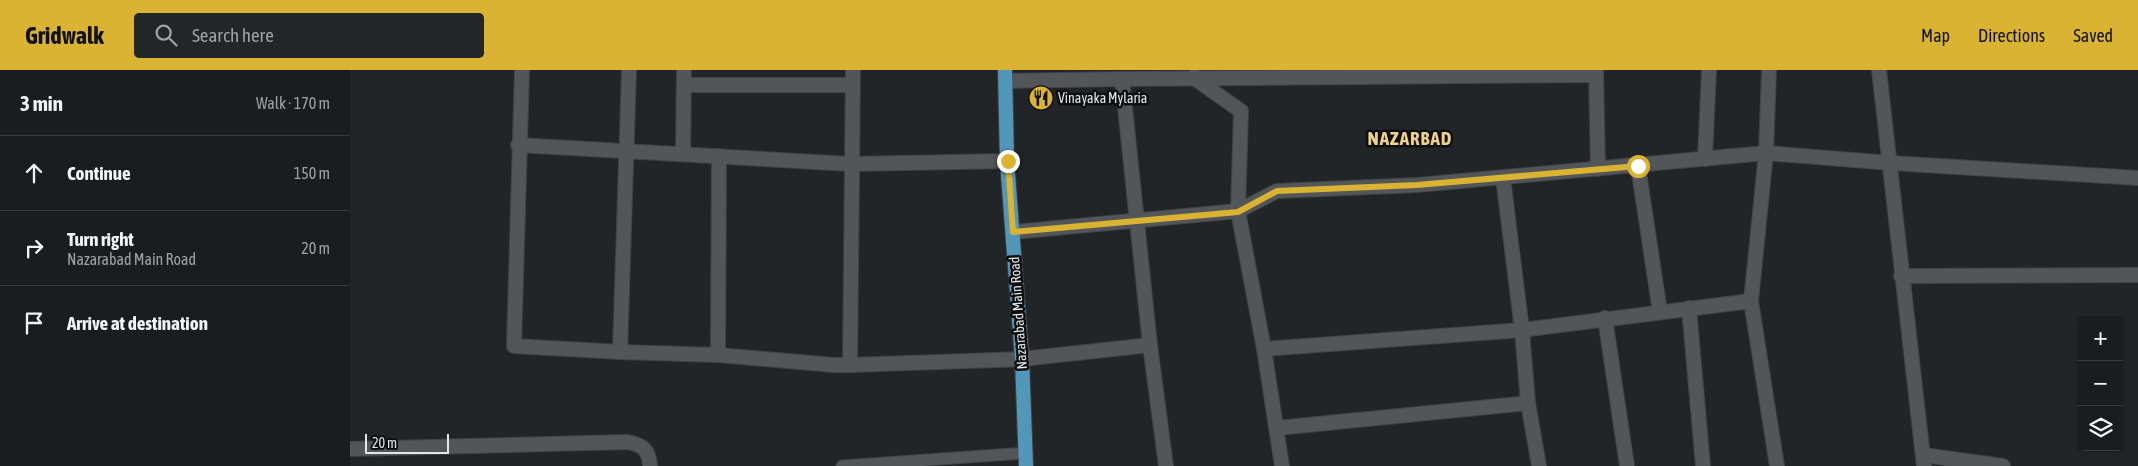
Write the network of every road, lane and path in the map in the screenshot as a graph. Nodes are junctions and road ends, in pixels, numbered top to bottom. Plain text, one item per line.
1 (522, 70) edge
2 (628, 70) edge
3 (684, 70) edge
4 (853, 70) edge
5 (1709, 70) edge
6 (1768, 70) edge
7 (1879, 70) edge
8 (1596, 73) edge
9 (1194, 74) edge
10 (1280, 74) edge
11 (1005, 76) edge
12 (1122, 79) junction
13 (684, 85) junction
14 (852, 85) junction
15 (518, 145) junction
16 (627, 151) junction
17 (1766, 153) junction
18 (683, 154) junction
19 (719, 156) junction
20 (1705, 159) junction
21 (1008, 161) junction
22 (1891, 163) junction
23 (851, 164) junction
24 (1638, 166) junction
25 (1598, 169) junction
26 (1503, 178) junction
27 (2138, 178) edge
28 (1238, 212) junction
29 (1138, 222) junction
30 (1013, 232) junction
31 (2138, 275) edge
32 (1901, 276) junction
33 (1751, 301) junction
34 (1690, 308) junction
35 (1660, 312) junction
36 (1605, 318) junction
37 (1522, 330) junction
38 (1150, 345) junction
39 (1264, 348) junction
40 (620, 352) junction
41 (718, 355) junction
42 (1022, 359) junction
43 (850, 365) junction
44 (1528, 403) junction
45 (1277, 428) junction
46 (350, 449) edge
47 (1025, 460) edge
48 (1924, 461) edge
49 (650, 466) edge
50 (842, 466) edge
51 (1166, 466) edge
52 (1282, 466) edge
53 (1539, 466) edge
54 (1627, 466) edge
55 (1703, 466) edge
56 (1777, 466) edge
57 (2003, 466) edge

1 - 15 street
2 - 16 street
3 - 13 street
4 - 14 street
5 - 20 street
6 - 17 street
7 - 22 street
8 - 10 street
8 - 25 street
9 - 10 street
9 - 12 street
9 - 28 street
11 - 12 street
11 - 21 main road, Nazarabad Main Road
12 - 29 street
13 - 14 street
13 - 18 street
14 - 23 street
15 - 16 street
15 - 40 street
16 - 18 street
16 - 40 street
17 - 20 street
17 - 22 street
17 - 33 street
18 - 19 street
19 - 23 street
19 - 41 street
20 - 24 street
21 - 23 street
21 - 30 main road, Nazarabad Main Road
22 - 27 street
22 - 32 street
23 - 43 street
24 - 25 street
24 - 35 street
25 - 26 street
26 - 28 street
26 - 37 street
28 - 29 street
28 - 39 street
29 - 30 street
29 - 38 street
30 - 42 main road, Nazarabad Main Road
31 - 32 street
32 - 48 street
33 - 34 street
33 - 56 street
34 - 35 street
34 - 55 street
35 - 36 street
36 - 37 street
36 - 54 street
37 - 39 street
37 - 44 street
38 - 42 street
38 - 51 street
39 - 45 street
40 - 41 street
41 - 43 street
42 - 43 street
42 - 47 main road, Nazarabad Main Road
44 - 45 street
44 - 53 street
45 - 52 street
46 - 49 street
47 - 50 lane
48 - 57 street

